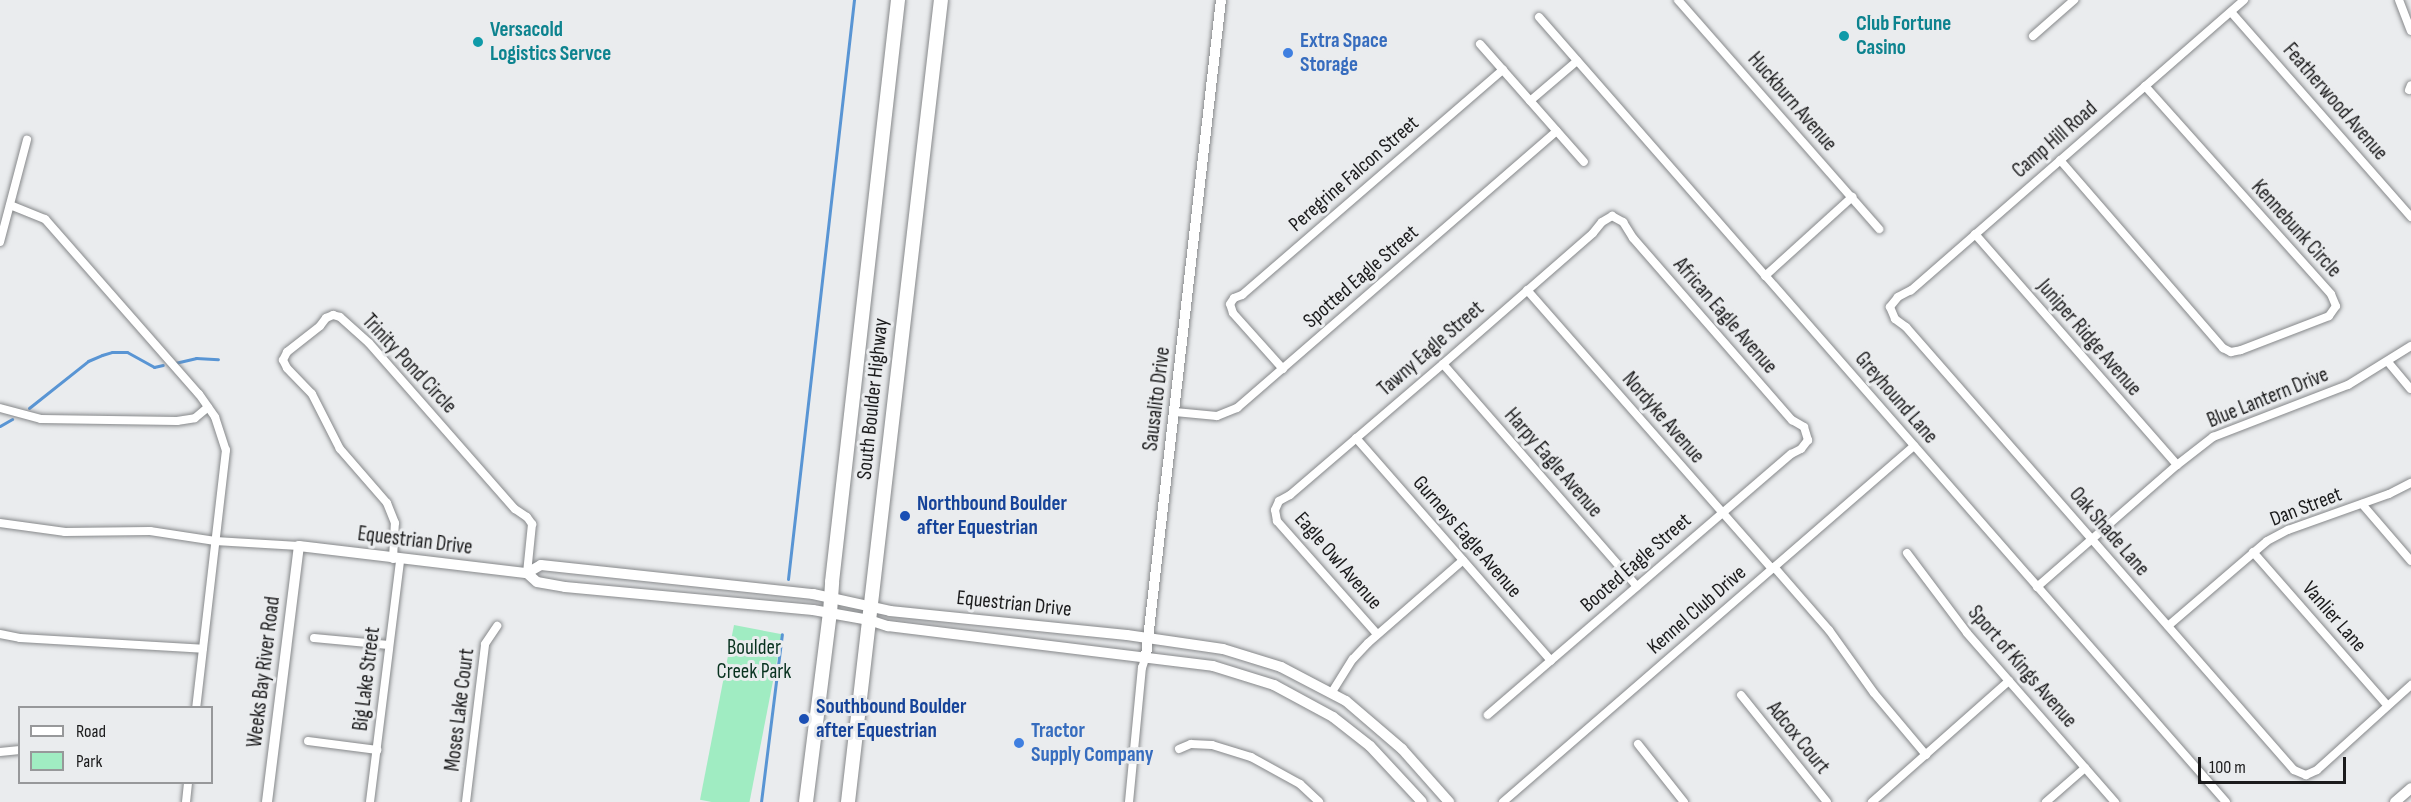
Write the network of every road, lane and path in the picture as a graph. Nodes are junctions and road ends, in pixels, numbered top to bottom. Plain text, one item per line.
1 (898, 0) edge
2 (941, 0) edge
3 (1221, 0) edge
4 (1678, 0) edge
5 (2244, 0) edge
6 (2399, 0) edge
7 (2071, 1) edge
8 (2231, 12) junction
9 (1539, 17) dead end
10 (2411, 31) edge
11 (2033, 36) dead end
12 (1480, 44) dead end
13 (1577, 61) junction
14 (1503, 70) junction
15 (2145, 86) junction
16 (1530, 101) junction
17 (1557, 132) junction
18 (27, 140) dead end
19 (2060, 160) junction
20 (1584, 162) dead end
21 (1852, 197) junction
22 (10, 205) junction
23 (1612, 216) joint
24 (2411, 217) edge
25 (1879, 229) dead end
26 (1975, 234) junction
27 (0, 242) edge
28 (1765, 276) junction
29 (1527, 290) junction
30 (1890, 307) joint
31 (2411, 346) edge
32 (2388, 362) junction
33 (1443, 363) junction
34 (1283, 369) junction
35 (2411, 389) edge
36 (208, 407) junction
37 (0, 408) edge
38 (1175, 412) junction
39 (1356, 438) junction
40 (1808, 440) joint
41 (1914, 446) junction
42 (2176, 465) junction
43 (2411, 483) edge
44 (2362, 504) junction
45 (1275, 510) joint
46 (1722, 513) junction
47 (0, 523) edge
48 (2091, 539) junction
49 (215, 541) junction
50 (299, 546) junction
51 (2253, 552) junction
52 (1906, 553) dead end
53 (396, 560) junction
54 (1463, 560) junction
55 (2411, 561) edge
56 (1773, 568) junction
57 (527, 573) junction
58 (1637, 586) junction
59 (2037, 587) junction
60 (831, 597) junction
61 (830, 613) junction
62 (870, 613) junction
63 (497, 626) dead end
64 (2168, 626) junction
65 (0, 634) edge
66 (1377, 634) junction
67 (314, 638) dead end
68 (1148, 638) junction
69 (389, 645) junction
70 (203, 649) junction
71 (1146, 656) junction
72 (1551, 661) junction
73 (2010, 681) junction
74 (2411, 685) edge
75 (1332, 692) junction
76 (1741, 695) dead end
77 (2388, 705) junction
78 (196, 706) edge
79 (1488, 715) dead end
80 (308, 741) dead end
81 (1638, 744) dead end
82 (1179, 749) dead end
83 (18, 750) edge
84 (377, 750) junction
85 (0, 752) edge
86 (1926, 755) junction
87 (2085, 768) junction
88 (188, 784) edge
89 (2411, 788) edge
90 (186, 802) edge
91 (267, 802) edge
92 (370, 802) edge
93 (466, 802) edge
94 (807, 802) edge
95 (848, 802) edge
96 (1129, 802) edge
97 (1319, 802) edge
98 (1422, 802) edge
99 (1449, 802) edge
100 (1503, 802) edge
101 (1684, 802) edge
102 (1827, 802) edge
103 (1872, 802) edge
104 (2046, 802) edge
105 (2115, 802) edge
106 (2226, 802) edge
107 (2395, 802) edge

1 - 60 main road, South Boulder Highway
2 - 62 main road, South Boulder Highway
3 - 38 street, Sausalito Drive
4 - 21 street, Huckburn Avenue
5 - 8 street, Camp Hill Road
6 - 10 street
7 - 11 street
8 - 15 street, Camp Hill Road
8 - 24 street, Featherwood Avenue
9 - 13 street, Greyhound Lane
12 - 14 street
13 - 16 street
13 - 28 street, Greyhound Lane
14 - 16 street
14 - 34 street, Peregrine Falcon Street
15 - 19 street, Camp Hill Road
15 - 19 street, Kennebunk Circle
16 - 17 street
17 - 20 street
17 - 34 street, Spotted Eagle Street
18 - 22 street
19 - 26 street, Camp Hill Road
21 - 25 street, Huckburn Avenue
21 - 28 street
22 - 27 street
22 - 36 street
23 - 29 street, Tawny Eagle Street
23 - 40 street, African Eagle Avenue
26 - 30 street, Camp Hill Road
26 - 42 street, Juniper Ridge Avenue
28 - 41 street, Greyhound Lane
29 - 33 street, Tawny Eagle Street
29 - 46 street, Nordyke Avenue
30 - 48 street, Oak Shade Lane
31 - 32 street, Blue Lantern Drive
32 - 35 street
32 - 42 street, Blue Lantern Drive
33 - 39 street, Tawny Eagle Street
33 - 58 street, Harpy Eagle Avenue
34 - 38 street, Spotted Eagle Street
36 - 37 street
36 - 49 street
38 - 68 street, Sausalito Drive
39 - 45 street, Tawny Eagle Street
39 - 54 street, Gurneys Eagle Avenue
40 - 46 street, Booted Eagle Street
41 - 56 street, Kennel Club Drive
41 - 59 street, Greyhound Lane
42 - 48 street, Blue Lantern Drive
43 - 44 street, Dan Street
44 - 51 street, Dan Street
44 - 55 street
45 - 66 street, Eagle Owl Avenue
46 - 56 street, Nordyke Avenue
46 - 58 street, Booted Eagle Street
47 - 49 street
48 - 59 street, Blue Lantern Drive
48 - 64 street, Oak Shade Lane
49 - 50 street
49 - 70 street
50 - 53 street, Equestrian Drive
50 - 91 street, Weeks Bay River Road
51 - 64 street, Dan Street
51 - 77 street, Vanlier Lane
52 - 73 street, Sport of Kings Avenue
53 - 57 street, Equestrian Drive
53 - 57 street, Trinity Pond Circle
53 - 69 street, Big Lake Street
54 - 66 street
54 - 72 street, Gurneys Eagle Avenue
56 - 86 street, Nordyke Avenue
56 - 100 street, Kennel Club Drive
57 - 60 street, Equestrian Drive
57 - 61 street, Equestrian Drive
58 - 72 street, Booted Eagle Street
59 - 106 street, Greyhound Lane
60 - 61 main road, South Boulder Highway
60 - 62 street, Equestrian Drive
61 - 62 street, Equestrian Drive
61 - 94 main road, South Boulder Highway
62 - 68 street, Equestrian Drive
62 - 71 street, Equestrian Drive
62 - 95 main road, South Boulder Highway
63 - 93 street, Moses Lake Court
64 - 77 street, Oak Shade Lane
65 - 70 street
66 - 75 street
67 - 69 street
68 - 71 street, Sausalito Drive
68 - 75 street, Equestrian Drive
69 - 84 street, Big Lake Street
70 - 78 street
71 - 96 street, Sausalito Drive
71 - 98 street, Equestrian Drive
72 - 79 street, Booted Eagle Street
73 - 86 street
73 - 87 street, Sport of Kings Avenue
74 - 77 street
75 - 99 street, Equestrian Drive
76 - 102 street, Adcox Court
80 - 84 street
81 - 101 street
82 - 97 street
83 - 85 street
84 - 92 street, Big Lake Street
86 - 103 street
87 - 104 street
87 - 105 street, Sport of Kings Avenue
88 - 90 street
89 - 107 street

